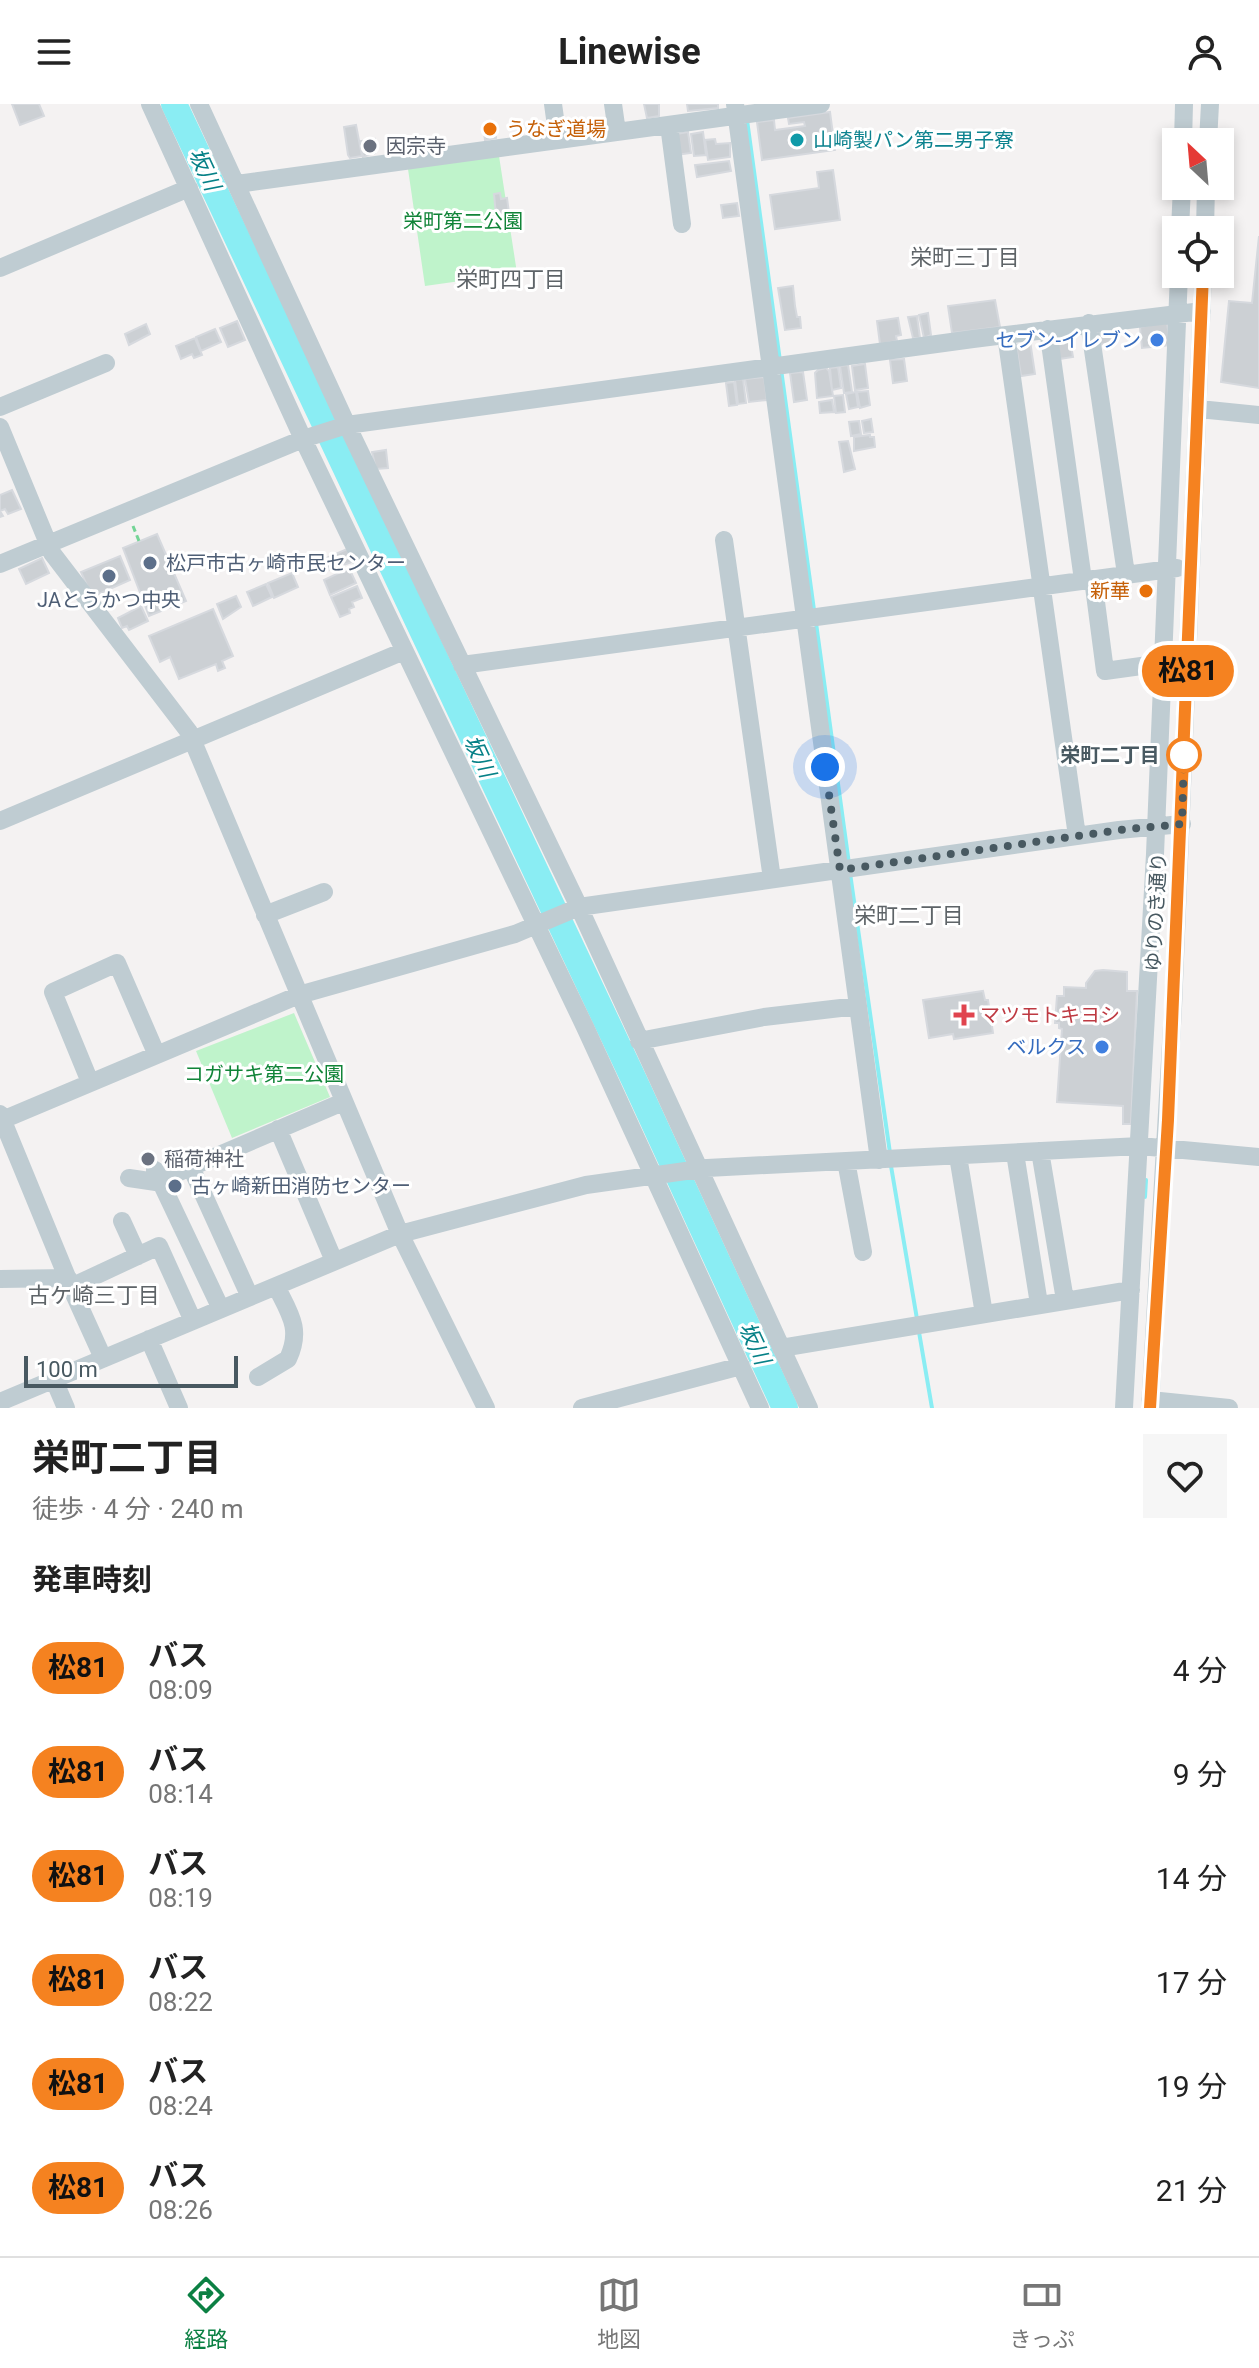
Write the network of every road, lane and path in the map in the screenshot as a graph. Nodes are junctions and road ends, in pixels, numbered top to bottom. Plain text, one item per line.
1 (150, 104) edge
2 (199, 104) edge
3 (553, 104) edge
4 (613, 104) edge
5 (821, 104) edge
6 (1184, 104) edge
7 (1210, 104) edge
8 (741, 112) edge
9 (669, 125) junction
10 (1183, 128) edge
11 (1209, 128) edge
12 (617, 132) junction
13 (558, 140) junction
14 (237, 184) junction
15 (189, 188) junction
16 (682, 224) dead end
17 (0, 268) edge
18 (1178, 288) edge
19 (1203, 288) edge
20 (1202, 311) junction
21 (1177, 312) junction
22 (1089, 323) junction
23 (1048, 329) junction
24 (1006, 335) junction
25 (106, 363) dead end
26 (777, 366) junction
27 (0, 407) edge
28 (1199, 409) junction
29 (1259, 415) edge
30 (345, 426) junction
31 (0, 427) edge
32 (307, 438) junction
33 (724, 540) dead end
34 (48, 544) junction
35 (0, 564) edge
36 (1166, 568) junction
37 (1192, 568) junction
38 (1126, 574) junction
39 (1088, 580) junction
40 (1043, 585) junction
41 (812, 617) junction
42 (738, 628) junction
43 (404, 651) junction
44 (1163, 663) junction
45 (462, 665) junction
46 (192, 740) junction
47 (0, 821) edge
48 (1182, 824) junction
49 (1156, 826) junction
50 (1077, 836) junction
51 (846, 869) junction
52 (772, 879) junction
53 (324, 892) dead end
54 (579, 907) junction
55 (265, 915) junction
56 (537, 926) junction
57 (299, 995) junction
58 (858, 1006) junction
59 (639, 1041) junction
60 (156, 1053) junction
61 (90, 1082) junction
62 (343, 1102) junction
63 (1, 1118) edge
64 (278, 1129) junction
65 (1140, 1146) junction
66 (1167, 1148) junction
67 (1040, 1151) junction
68 (1015, 1153) junction
69 (958, 1156) junction
70 (1259, 1157) edge
71 (887, 1159) junction
72 (846, 1161) junction
73 (190, 1165) junction
74 (696, 1171) junction
75 (658, 1176) junction
76 (157, 1177) junction
77 (129, 1178) dead end
78 (122, 1221) dead end
79 (400, 1234) junction
80 (863, 1252) dead end
81 (138, 1256) junction
82 (334, 1261) junction
83 (0, 1279) edge
84 (69, 1282) junction
85 (276, 1286) junction
86 (1131, 1290) junction
87 (250, 1297) junction
88 (1065, 1300) junction
89 (1039, 1304) junction
90 (221, 1309) junction
91 (984, 1314) junction
92 (193, 1321) junction
93 (149, 1339) junction
94 (781, 1348) junction
95 (103, 1358) junction
96 (741, 1366) junction
97 (258, 1377) dead end
98 (54, 1380) junction
99 (2, 1395) edge
100 (1150, 1404) edge
101 (66, 1408) edge
102 (179, 1408) edge
103 (486, 1408) edge
104 (582, 1408) edge
105 (760, 1408) edge
106 (809, 1408) edge
107 (1124, 1408) edge
108 (1229, 1408) edge

1 - 15 street
2 - 14 street
3 - 13 street
4 - 12 street
5 - 8 street
6 - 10 street
7 - 11 street
8 - 9 street
8 - 26 street
9 - 12 street
9 - 16 street
12 - 13 street
13 - 14 street
14 - 30 street
15 - 17 street
15 - 32 street
18 - 21 street
19 - 20 street, ゆりのき通り
20 - 21 street
20 - 28 street, ゆりのき通り
21 - 22 street
21 - 36 street
22 - 23 street
22 - 38 street
23 - 24 street
23 - 39 street
24 - 26 street
24 - 40 street
25 - 27 street
26 - 30 street
26 - 41 street
28 - 29 street
28 - 37 street, ゆりのき通り
30 - 32 street
30 - 45 street
31 - 34 street
32 - 34 street
32 - 43 street
33 - 42 street
34 - 35 street
34 - 46 street
36 - 37 street
36 - 38 street
36 - 44 street
37 - 48 street, ゆりのき通り
38 - 39 street
39 - 40 street
39 - 44 street
40 - 41 street
40 - 50 street
41 - 42 street
41 - 51 street
42 - 45 street
42 - 52 street
43 - 46 street
43 - 56 street
44 - 49 street
45 - 54 street
46 - 47 street
46 - 55 street
48 - 49 street
48 - 66 street, ゆりのき通り
49 - 50 street
49 - 65 street
50 - 51 street
51 - 52 street
51 - 58 street
52 - 54 street
53 - 55 street
54 - 56 street
54 - 59 street
55 - 57 street
56 - 57 street
56 - 75 street
57 - 60 street
57 - 62 street
58 - 59 street
58 - 71 street
59 - 74 street
60 - 61 street
60 - 61 street
61 - 63 street
62 - 64 street
62 - 79 street
63 - 84 street
64 - 73 street
64 - 82 street
65 - 66 street
65 - 67 street
65 - 86 street
66 - 70 street
66 - 100 street, ゆりのき通り
67 - 68 street
67 - 88 street
68 - 69 street
68 - 89 street
69 - 71 street
69 - 91 street
71 - 72 street
72 - 74 street
72 - 80 street
73 - 76 street
73 - 87 street
74 - 75 street
74 - 94 street
75 - 79 street
75 - 96 street
76 - 77 street
76 - 90 street
78 - 81 street
79 - 82 street
79 - 103 street
81 - 84 street
81 - 92 street
82 - 85 street
83 - 84 street
84 - 95 street
85 - 87 street
85 - 97 street
86 - 88 street
86 - 107 street
87 - 90 street
88 - 89 street
89 - 91 street
90 - 92 street
91 - 94 street
92 - 93 street
93 - 95 street
93 - 102 street
94 - 106 street
95 - 98 street
96 - 104 street
96 - 105 street
98 - 99 street
98 - 101 street
100 - 108 street

